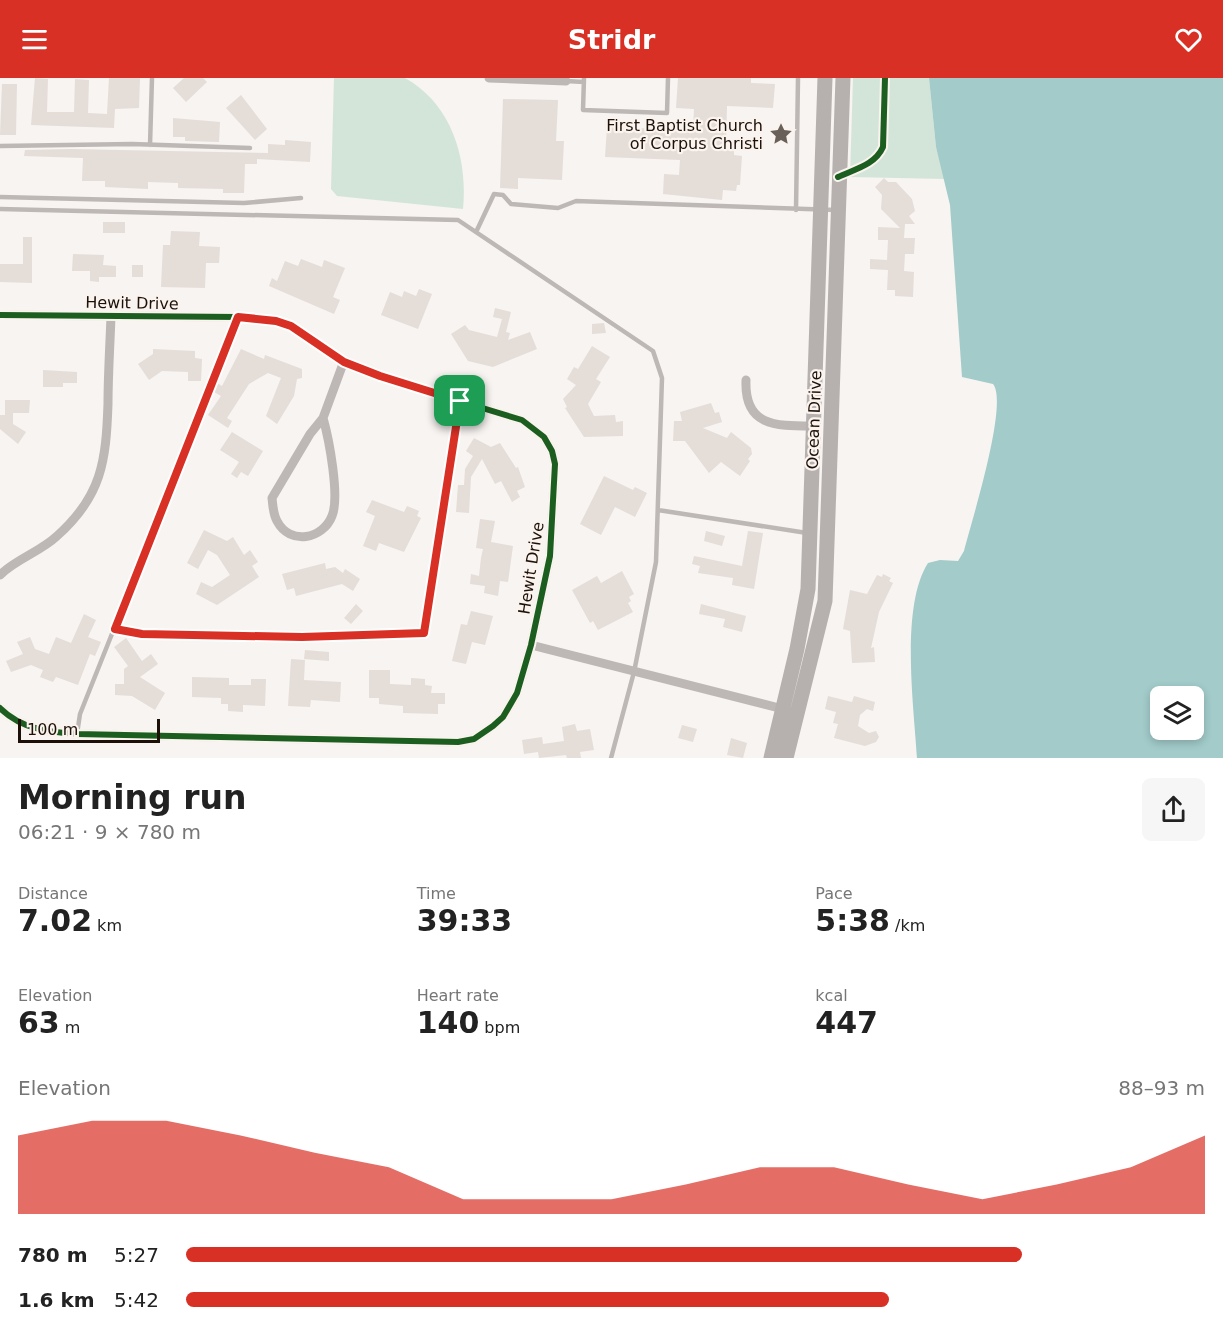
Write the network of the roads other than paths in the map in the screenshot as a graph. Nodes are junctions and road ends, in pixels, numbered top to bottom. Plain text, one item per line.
1 (152, 78) edge
2 (489, 78) edge
3 (668, 78) edge
4 (798, 78) edge
5 (825, 78) edge
6 (843, 78) edge
7 (584, 80) edge
8 (566, 81) joint
9 (150, 145) junction
10 (0, 146) edge
11 (250, 148) dead end
12 (0, 197) edge
13 (301, 198) dead end
14 (0, 208) edge
15 (796, 210) junction
16 (822, 210) junction
17 (838, 210) junction
18 (477, 230) junction
19 (0, 315) edge
20 (111, 316) junction
21 (238, 317) junction
22 (344, 362) junction
23 (746, 380) dead end
24 (460, 401) junction
25 (323, 418) junction
26 (814, 426) junction
27 (658, 510) junction
28 (810, 533) junction
29 (0, 575) edge
30 (115, 629) junction
31 (531, 645) junction
32 (634, 672) junction
33 (0, 708) edge
34 (791, 711) junction
35 (77, 734) junction
36 (611, 758) edge
37 (771, 758) edge
38 (786, 758) edge

1 - 9 lane
2 - 8 street
3 - 7 lane
4 - 15 lane
5 - 16 main road, Ocean Drive
6 - 17 main road, Ocean Drive
7 - 8 lane
9 - 10 lane
9 - 11 lane
12 - 13 lane
14 - 18 lane
15 - 16 lane
15 - 18 lane
16 - 17 lane
16 - 26 main road, Ocean Drive
17 - 34 main road, Ocean Drive
18 - 27 lane
19 - 20 street, Hewit Drive
20 - 21 street, Hewit Drive
20 - 29 street, Hewit Drive
21 - 22 street, Hewit Drive
21 - 30 lane
22 - 24 street, Hewit Drive
22 - 25 street
23 - 26 street
24 - 30 lane
24 - 31 street, Hewit Drive
25 - 25 street
26 - 28 main road, Ocean Drive
27 - 28 lane
27 - 32 lane
28 - 34 main road, Ocean Drive
30 - 35 lane
31 - 32 street
31 - 35 street, Hewit Drive
32 - 34 street
32 - 36 lane
33 - 35 street, Hewit Drive
34 - 37 main road, Ocean Drive
34 - 38 main road, Ocean Drive

